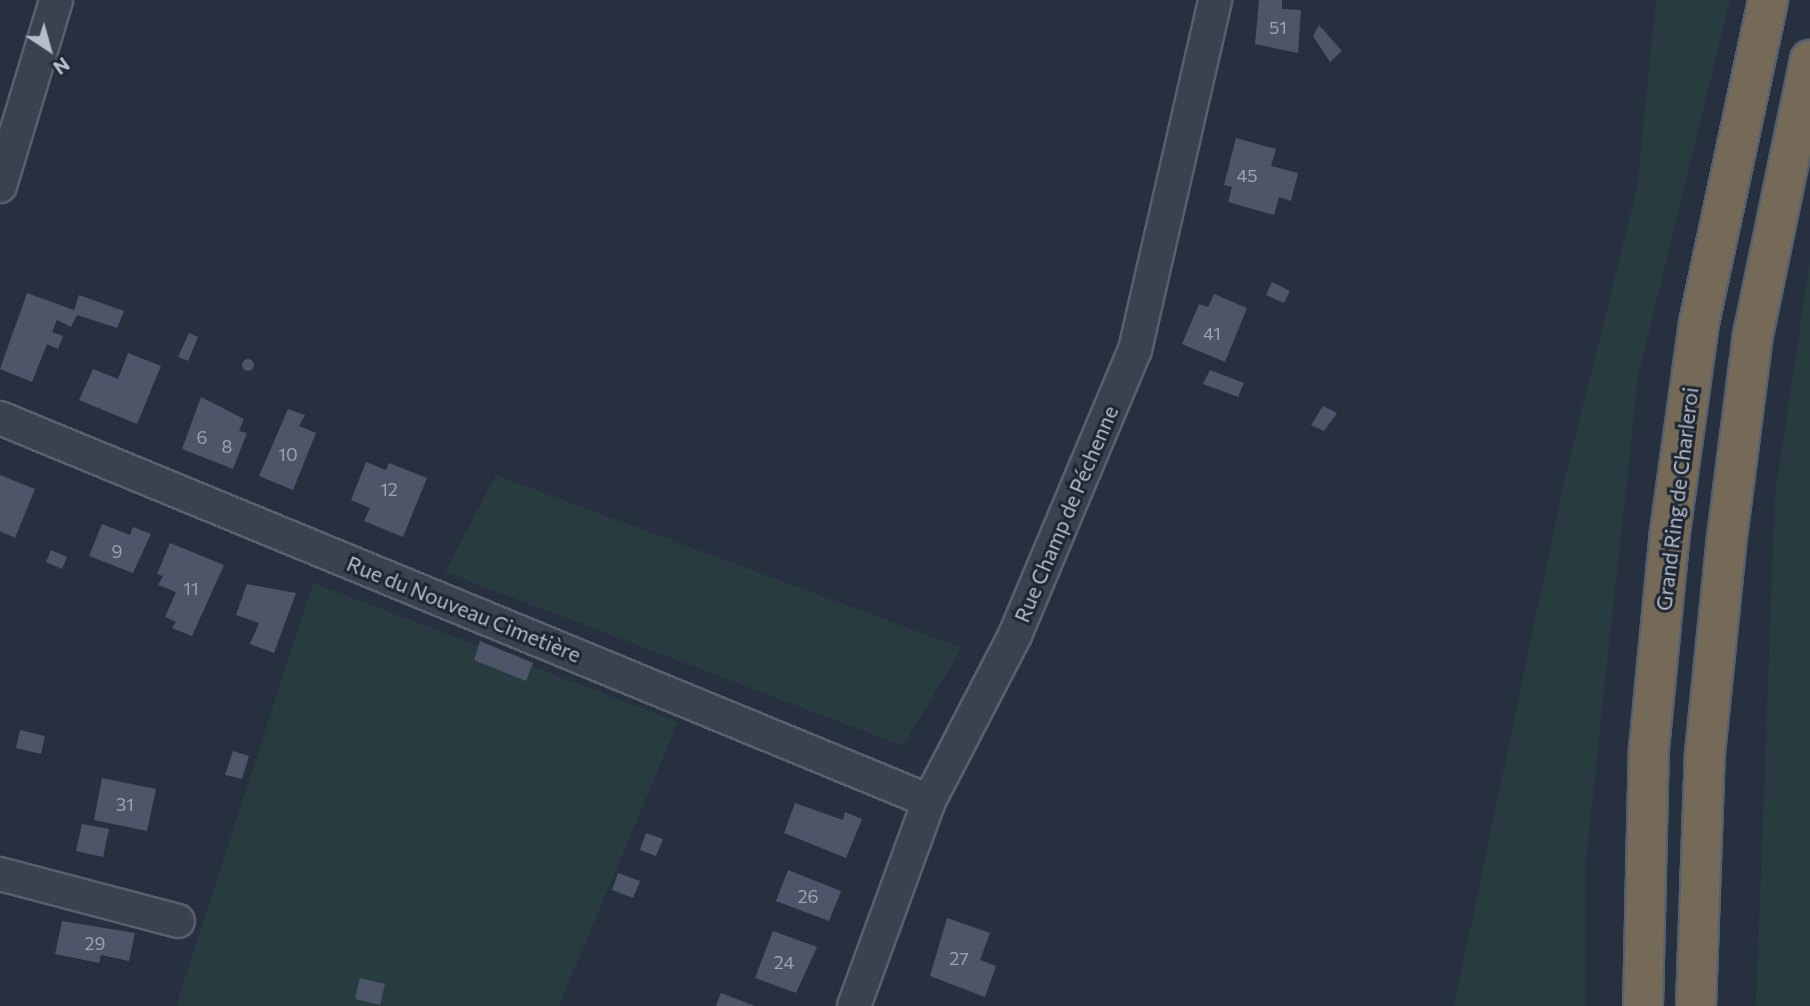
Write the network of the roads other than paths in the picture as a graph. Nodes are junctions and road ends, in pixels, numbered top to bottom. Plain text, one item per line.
1 (56, 0) edge
2 (1215, 0) edge
3 (1768, 0) edge
4 (1810, 60) edge
5 (0, 186) edge
6 (0, 418) edge
7 (929, 801) junction
8 (0, 874) edge
9 (178, 921) dead end
10 (1695, 938) junction
11 (854, 1006) edge
12 (1643, 1006) edge
13 (1696, 1006) edge
14 (1714, 1006) edge

1 - 5 street
2 - 7 street, Rue Champ de Péchenne
3 - 12 highway, Grand Ring de Charleroi
4 - 10 highway
6 - 7 street, Rue du Nouveau Cimetière
7 - 11 street, Rue Champ de Péchenne
8 - 9 street
10 - 13 highway
10 - 14 highway

